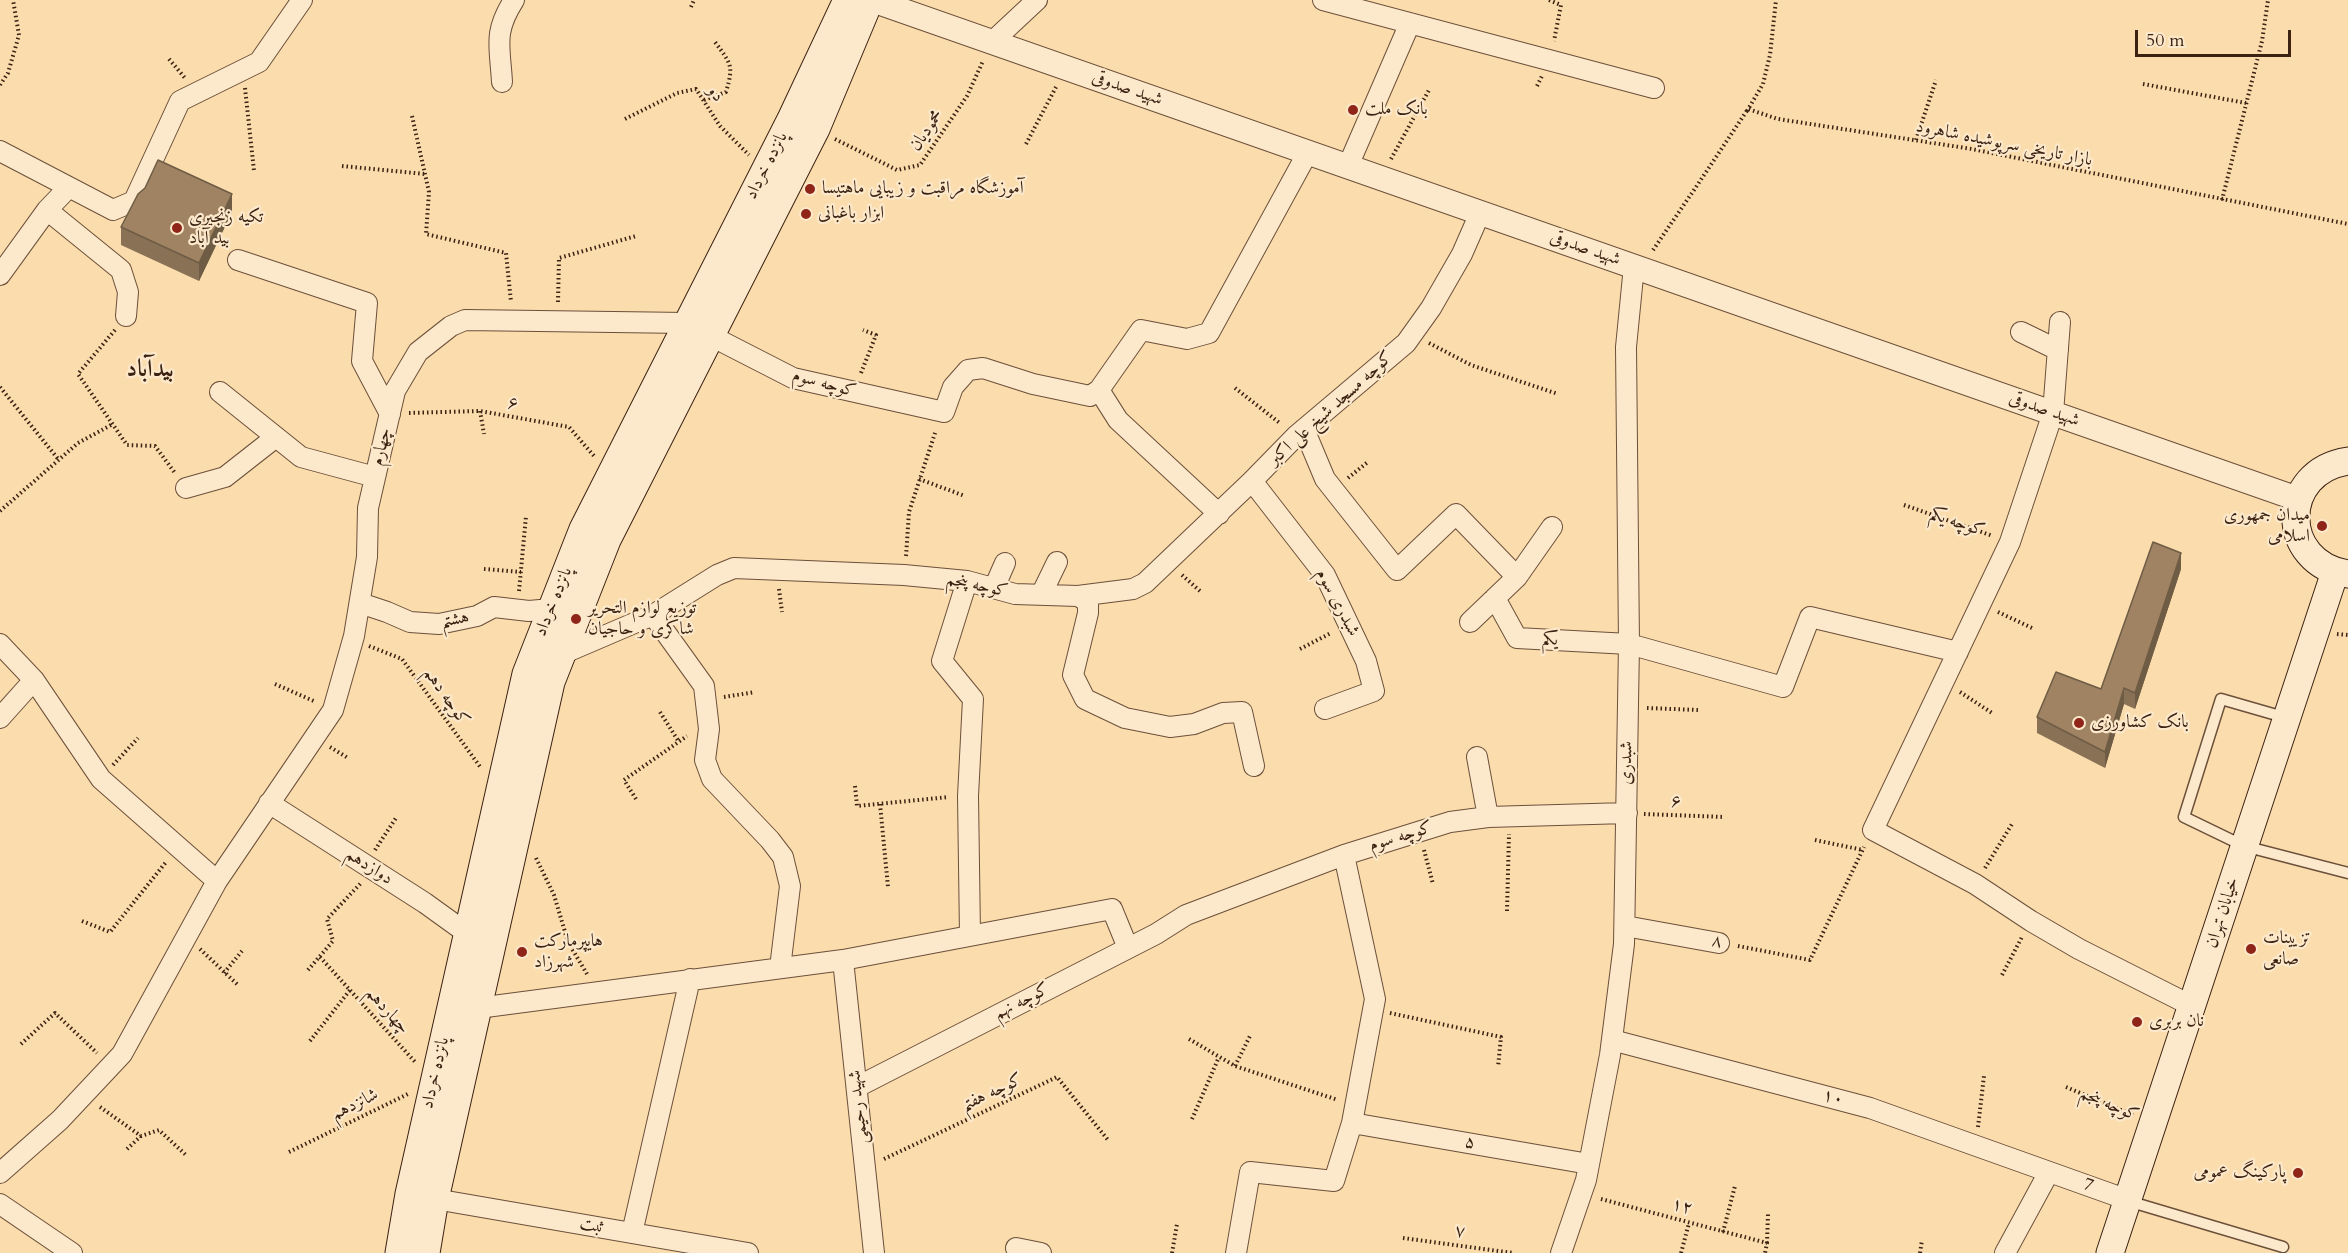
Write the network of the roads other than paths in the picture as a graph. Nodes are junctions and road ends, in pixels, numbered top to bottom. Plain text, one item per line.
1 (302, 0) edge
2 (514, 0) edge
3 (847, 0) edge
4 (871, 0) edge
5 (1037, 0) edge
6 (1323, 0) edge
7 (1410, 23) junction
8 (992, 42) junction
9 (502, 82) dead end
10 (1654, 88) dead end
11 (0, 151) edge
12 (1308, 152) junction
13 (1348, 166) junction
14 (69, 187) junction
15 (47, 210) junction
16 (1480, 213) junction
17 (238, 260) dead end
18 (1638, 268) junction
19 (0, 275) edge
20 (126, 316) road end
21 (2060, 322) dead end
22 (687, 323) junction
23 (2021, 333) dead end
24 (711, 336) junction
25 (2058, 350) junction
26 (1099, 390) junction
27 (220, 392) dead end
28 (2053, 413) junction
29 (390, 414) junction
30 (1300, 432) junction
31 (276, 437) junction
32 (2348, 461) edge
33 (375, 477) junction
34 (1252, 481) junction
35 (186, 488) road end
36 (2298, 499) junction
37 (1219, 514) junction
38 (1552, 527) dead end
39 (1057, 562) dead end
40 (1005, 563) dead end
41 (2341, 573) edge
42 (1517, 577) junction
43 (967, 581) junction
44 (994, 588) junction
45 (1041, 594) junction
46 (1078, 596) junction
47 (1495, 598) junction
48 (360, 603) junction
49 (551, 609) junction
50 (653, 615) junction
51 (1470, 622) dead end
52 (0, 644) edge
53 (1629, 644) junction
54 (1958, 652) junction
55 (562, 654) junction
56 (34, 680) junction
57 (1324, 710) dead end
58 (0, 718) edge
59 (2287, 718) junction
60 (1477, 757) dead end
61 (1254, 766) dead end
62 (269, 803) junction
63 (1627, 813) junction
64 (1488, 817) junction
65 (2244, 846) junction
66 (1344, 855) junction
67 (2348, 873) edge
68 (217, 881) junction
69 (1186, 915) joint
70 (1625, 926) junction
71 (468, 934) junction
72 (970, 935) junction
73 (1719, 943) road end
74 (1128, 948) junction
75 (843, 960) junction
76 (780, 968) junction
77 (690, 979) junction
78 (2192, 1006) junction
79 (478, 1008) junction
80 (1612, 1040) junction
81 (857, 1087) junction
82 (1354, 1114) junction
83 (1589, 1164) junction
84 (2049, 1172) junction
85 (0, 1173) edge
86 (435, 1199) junction
87 (2128, 1200) junction
88 (0, 1204) edge
89 (632, 1233) junction
90 (2283, 1247) dead end
91 (1016, 1248) dead end
92 (72, 1253) edge
93 (399, 1253) edge
94 (426, 1253) edge
95 (748, 1253) edge
96 (874, 1253) edge
97 (1041, 1253) edge
98 (1236, 1253) edge
99 (1561, 1253) edge
100 (2005, 1253) edge
101 (2110, 1253) edge

1 - 14 street
2 - 9 street
3 - 22 main road, پانزده خرداد
4 - 8 street, شهید صدوقی
4 - 24 main road, پانزده خرداد
5 - 8 street
6 - 7 street
7 - 10 street
7 - 13 street
8 - 12 street, شهید صدوقی
11 - 14 street
12 - 13 street, شهید صدوقی
12 - 26 street
13 - 16 street, شهید صدوقی
14 - 15 street
15 - 19 street
15 - 20 street
16 - 18 street, شهید صدوقی
16 - 30 street, کوچه مسجد شیخ علی اکبر
17 - 29 street
18 - 28 street, شهید صدوقی
18 - 53 street, شبدری
21 - 25 street
22 - 24 main road
22 - 29 street, چهارم
22 - 49 main road, پانزده خرداد
23 - 25 street
24 - 26 street, کوچه سوم
24 - 55 main road, پانزده خرداد
25 - 28 street
26 - 37 street
27 - 31 street
28 - 36 street, شهید صدوقی
28 - 54 street
29 - 33 street, چهارم
30 - 34 street, کوچه مسجد شیخ علی اکبر
30 - 42 street
31 - 33 street
31 - 35 street
32 - 36 main road
33 - 48 street, چهارم
34 - 37 street, کوچه مسجد شیخ علی اکبر
34 - 57 street, شبدری سوم
36 - 41 main road
37 - 46 street, کوچه مسجد شیخ علی اکبر
38 - 42 street
39 - 45 street
40 - 44 street
41 - 59 main road, خیابان تهران
42 - 47 street
43 - 44 street, کوچه پنجم
43 - 50 street, کوچه پنجم
43 - 72 street
44 - 45 street, کوچه پنجم
45 - 46 street, کوچه پنجم
46 - 61 street
47 - 51 street
47 - 53 street, یکم
48 - 49 street, هشتم
48 - 62 street, چهارم
49 - 71 main road, پانزده خرداد
50 - 55 street, کوچه پنجم
50 - 76 street
52 - 56 street
53 - 54 street
53 - 63 street, شبدری
54 - 78 street
55 - 79 main road, پانزده خرداد
56 - 58 street
56 - 68 street
59 - 65 main road, خیابان تهران
59 - 65 lane
60 - 64 street
62 - 68 street, چهارم
62 - 71 street, دوازدهم
63 - 64 street, کوچه سوم
63 - 70 street, شبدری
64 - 66 street, کوچه سوم
65 - 67 lane
65 - 78 main road, خیابان تهران
66 - 69 street, کوچه سوم
66 - 82 street
68 - 85 street, چهارم
69 - 74 street, کوچه نهم
70 - 73 street, ۸
70 - 80 street, شبدری
71 - 93 main road, پانزده خرداد
72 - 74 street
72 - 75 street
74 - 81 street, کوچه نهم
75 - 76 street
75 - 81 street, شهید رحیمی
76 - 77 street
77 - 79 street
77 - 89 street
78 - 87 main road, خیابان تهران
79 - 86 main road, پانزده خرداد
80 - 83 street, شبدری
80 - 84 street, ۱۰
81 - 96 street, شهید رحیمی
82 - 83 street, ۵
82 - 98 street
83 - 99 street, شبدری
84 - 87 street, 7
84 - 100 street
86 - 89 street, ثبت
86 - 94 main road, پانزده خرداد
87 - 90 lane
87 - 101 main road, خیابان تهران
88 - 92 street
89 - 95 street, ثبت
91 - 97 street

